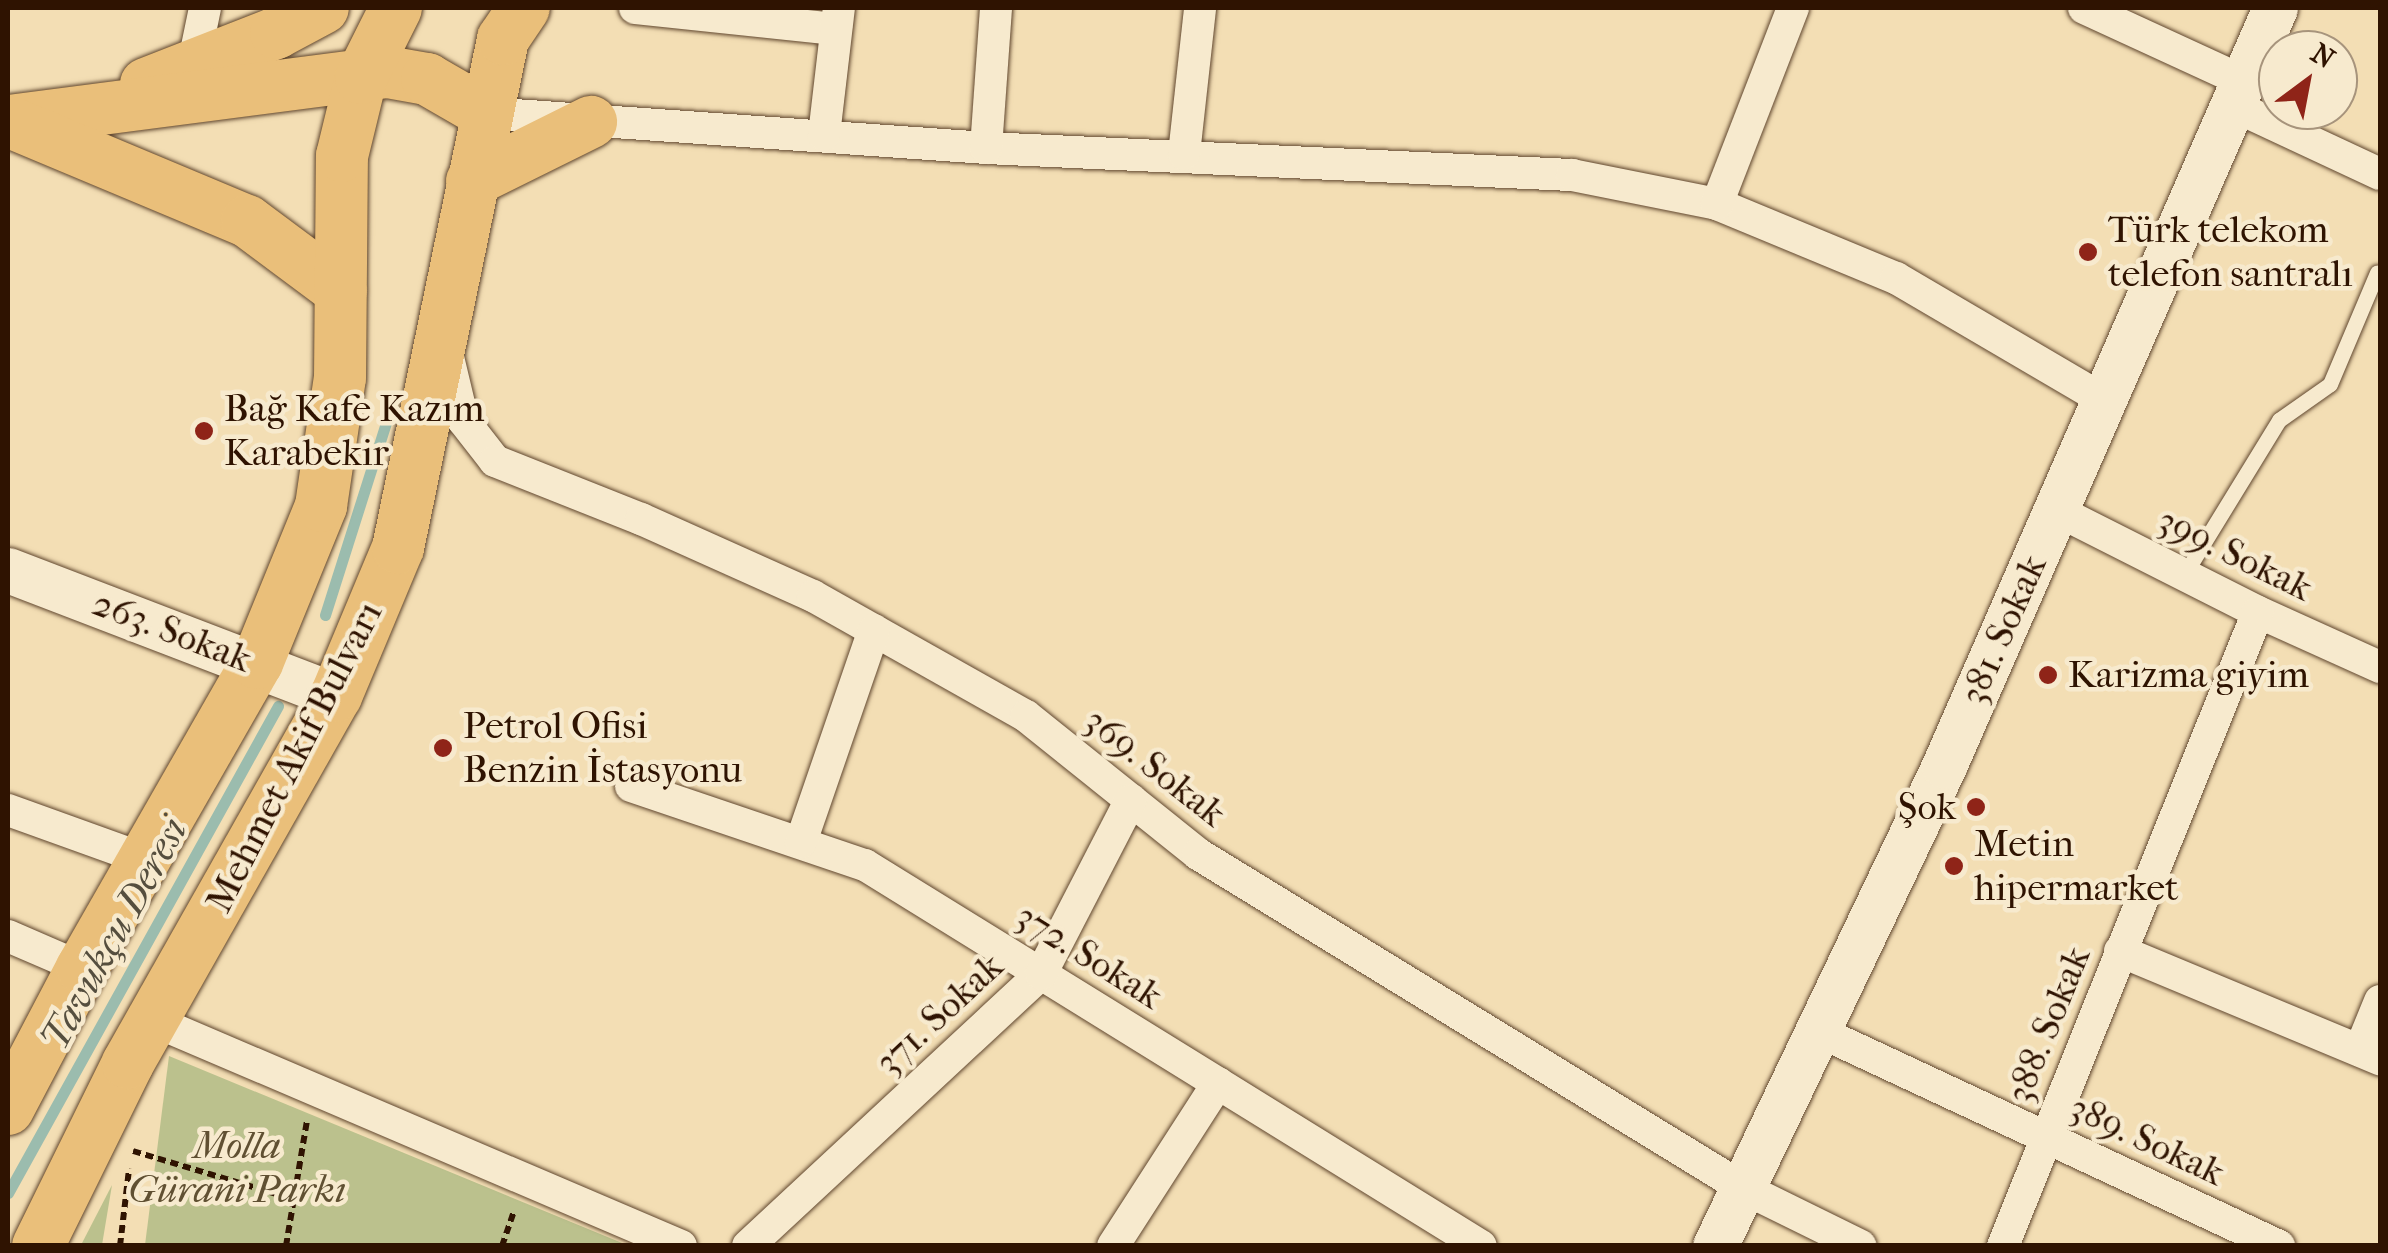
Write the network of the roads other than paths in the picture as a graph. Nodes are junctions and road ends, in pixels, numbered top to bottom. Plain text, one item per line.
1 (205, 8) edge
2 (323, 8) edge
3 (396, 8) edge
4 (524, 8) edge
5 (636, 8) edge
6 (996, 8) edge
7 (1200, 8) edge
8 (1793, 8) edge
9 (2084, 8) edge
10 (2275, 8) edge
11 (838, 18) edge
12 (193, 66) junction
13 (360, 78) junction
14 (2238, 93) junction
15 (486, 113) junction
16 (8, 121) edge
17 (590, 122) junction
18 (824, 135) junction
19 (986, 148) junction
20 (1184, 154) junction
21 (2380, 174) edge
22 (472, 181) junction
23 (1717, 204) junction
24 (2376, 273) dead end
25 (341, 291) junction
26 (443, 339) junction
27 (2104, 400) junction
28 (2056, 510) junction
29 (8, 570) edge
30 (2184, 574) junction
31 (2258, 612) junction
32 (874, 630) junction
33 (257, 662) junction
34 (2380, 668) edge
35 (336, 696) junction
36 (631, 786) dead end
37 (1131, 800) junction
38 (8, 810) edge
39 (802, 842) junction
40 (144, 859) junction
41 (8, 936) edge
42 (2120, 951) junction
43 (82, 968) junction
44 (1041, 974) junction
45 (2380, 1001) edge
46 (154, 1022) junction
47 (1818, 1030) junction
48 (2370, 1054) edge
49 (1218, 1083) junction
50 (8, 1109) edge
51 (2046, 1137) junction
52 (1743, 1188) junction
53 (38, 1246) edge
54 (681, 1246) edge
55 (748, 1246) edge
56 (1113, 1246) edge
57 (1481, 1246) edge
58 (1715, 1246) edge
59 (1861, 1246) edge
60 (2004, 1246) edge
61 (2279, 1246) edge

1 - 12 street
2 - 12 main road
3 - 13 main road, Mehmet Akif Bulvarı
4 - 15 main road, Mehmet Akif Bulvarı
5 - 11 street
6 - 19 street
7 - 20 street
8 - 23 street
9 - 14 street
10 - 14 street, 381. Sokak
11 - 18 street
12 - 16 main road
13 - 15 main road
13 - 16 main road
13 - 25 main road, Mehmet Akif Bulvarı
14 - 21 street
14 - 27 street, 381. Sokak
15 - 17 street
15 - 22 main road, Mehmet Akif Bulvarı
16 - 25 main road
17 - 18 street
17 - 22 main road
18 - 19 street
19 - 20 street
20 - 23 street
22 - 26 main road, Mehmet Akif Bulvarı
23 - 27 street
24 - 30 lane
25 - 33 main road, Mehmet Akif Bulvarı
26 - 32 street, 369. Sokak
26 - 35 main road, Mehmet Akif Bulvarı
27 - 28 street, 381. Sokak
28 - 30 street, 399. Sokak
28 - 47 street, 381. Sokak
29 - 33 street, 263. Sokak
30 - 31 street, 399. Sokak
31 - 34 street, 399. Sokak
31 - 42 street, 388. Sokak
32 - 37 street, 369. Sokak
32 - 39 street
33 - 35 street, 263. Sokak
33 - 40 main road, Mehmet Akif Bulvarı
35 - 46 main road, Mehmet Akif Bulvarı
36 - 39 street, 372. Sokak
37 - 44 street, 371. Sokak
37 - 52 street, 369. Sokak
38 - 40 street
39 - 44 street, 372. Sokak
40 - 43 main road, Mehmet Akif Bulvarı
41 - 43 street
42 - 48 street
42 - 51 street, 388. Sokak
43 - 50 main road, Mehmet Akif Bulvarı
44 - 49 street, 372. Sokak
44 - 55 street, 371. Sokak
45 - 48 street
46 - 53 main road, Mehmet Akif Bulvarı
46 - 54 street
47 - 51 street, 389. Sokak
47 - 52 street, 381. Sokak
49 - 56 street
49 - 57 street, 372. Sokak
51 - 60 street, 388. Sokak
51 - 61 street, 389. Sokak
52 - 58 street, 381. Sokak
52 - 59 street, 369. Sokak

